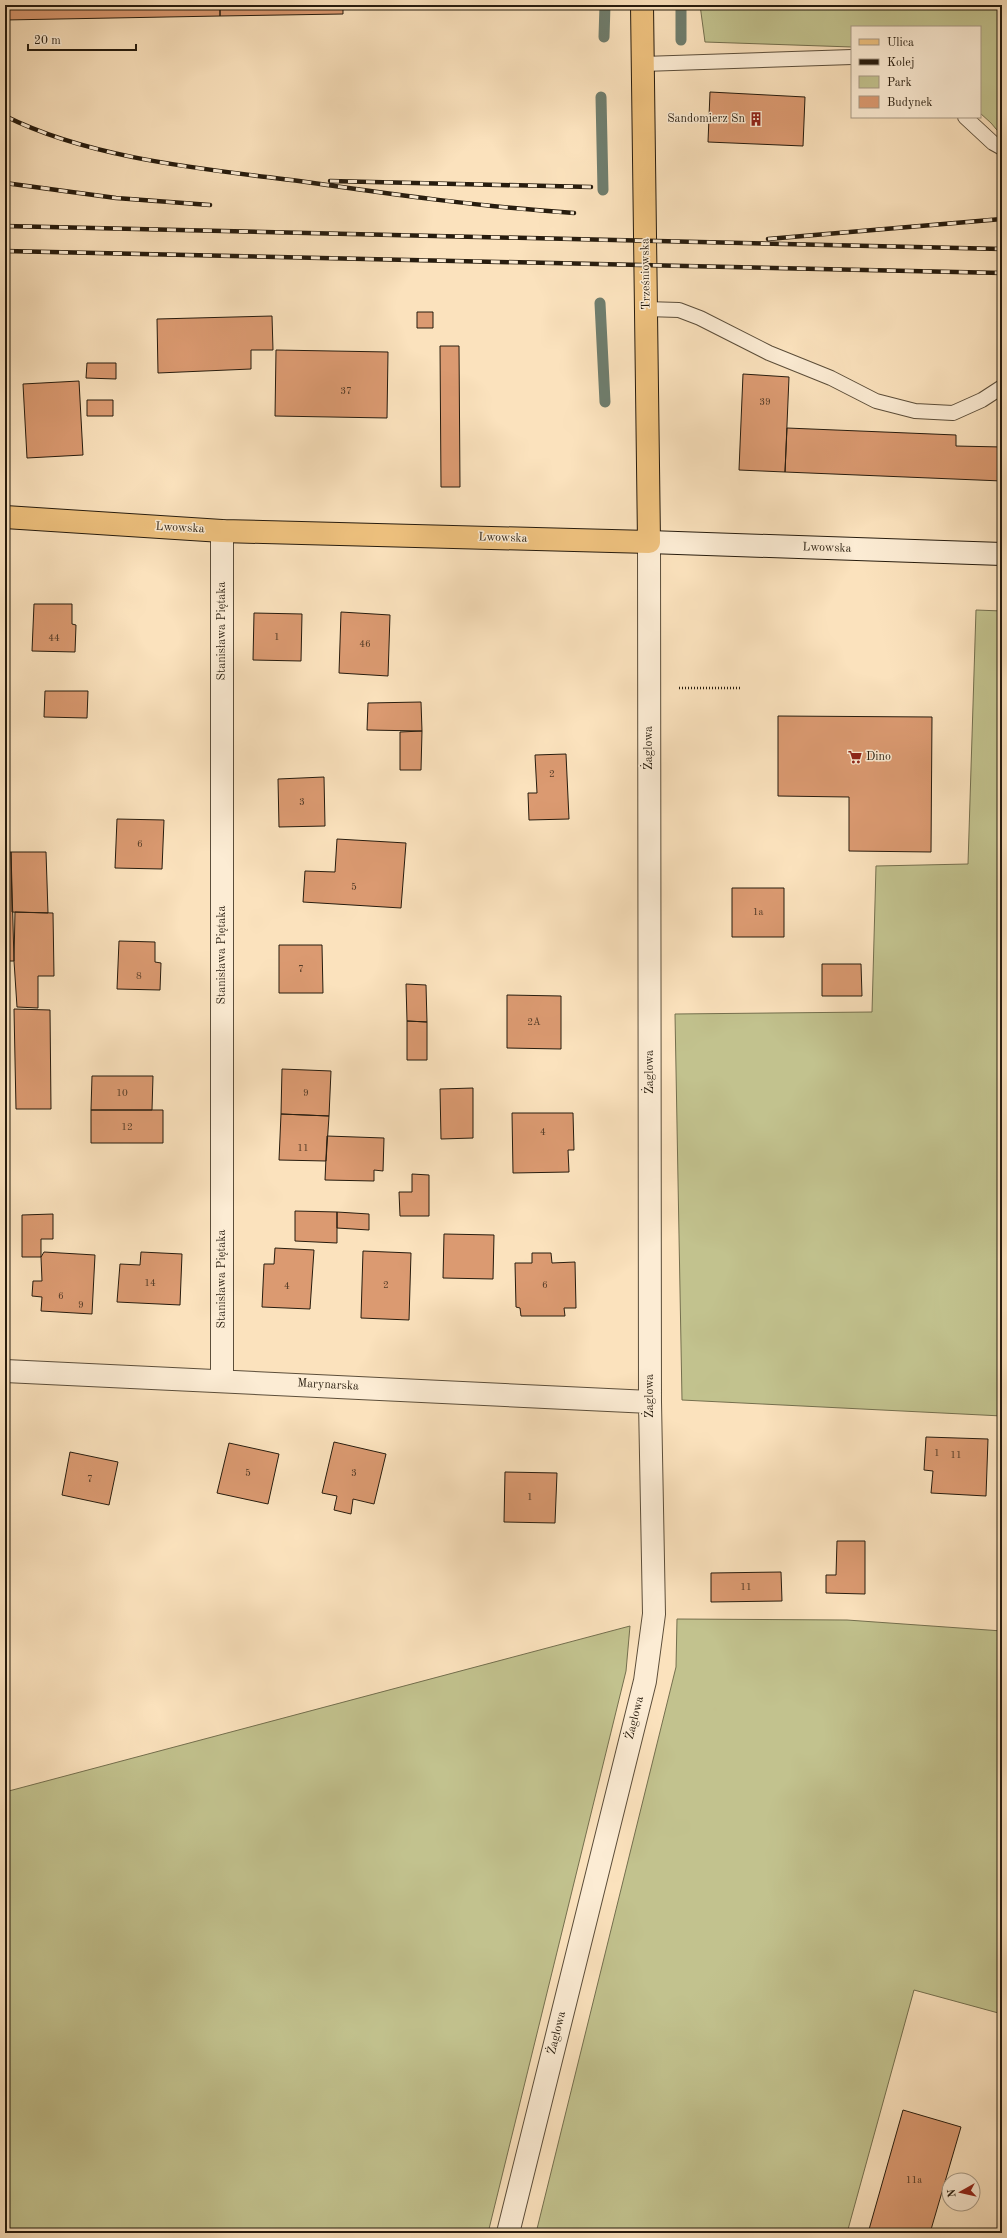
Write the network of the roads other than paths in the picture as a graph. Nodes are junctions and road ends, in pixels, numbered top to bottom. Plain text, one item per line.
1 (642, 5) edge
2 (851, 57) edge
3 (643, 64) junction
4 (966, 118) edge
5 (1002, 148) edge
6 (646, 309) junction
7 (1002, 387) edge
8 (5, 517) edge
9 (222, 531) junction
10 (649, 542) junction
11 (1002, 554) edge
12 (5, 1371) edge
13 (222, 1380) junction
14 (650, 1402) junction
15 (508, 2233) edge

1 - 3 main road, Trześniowska
2 - 3 lane
3 - 6 main road, Trześniowska
4 - 5 lane
6 - 7 lane
6 - 10 main road, Trześniowska
8 - 9 main road, Lwowska
9 - 10 main road, Lwowska
9 - 13 street, Stanisława Piętaka
10 - 11 street, Lwowska
10 - 14 street, Żaglowa
12 - 13 street, Marynarska
13 - 14 street, Marynarska
14 - 15 street, Żaglowa

